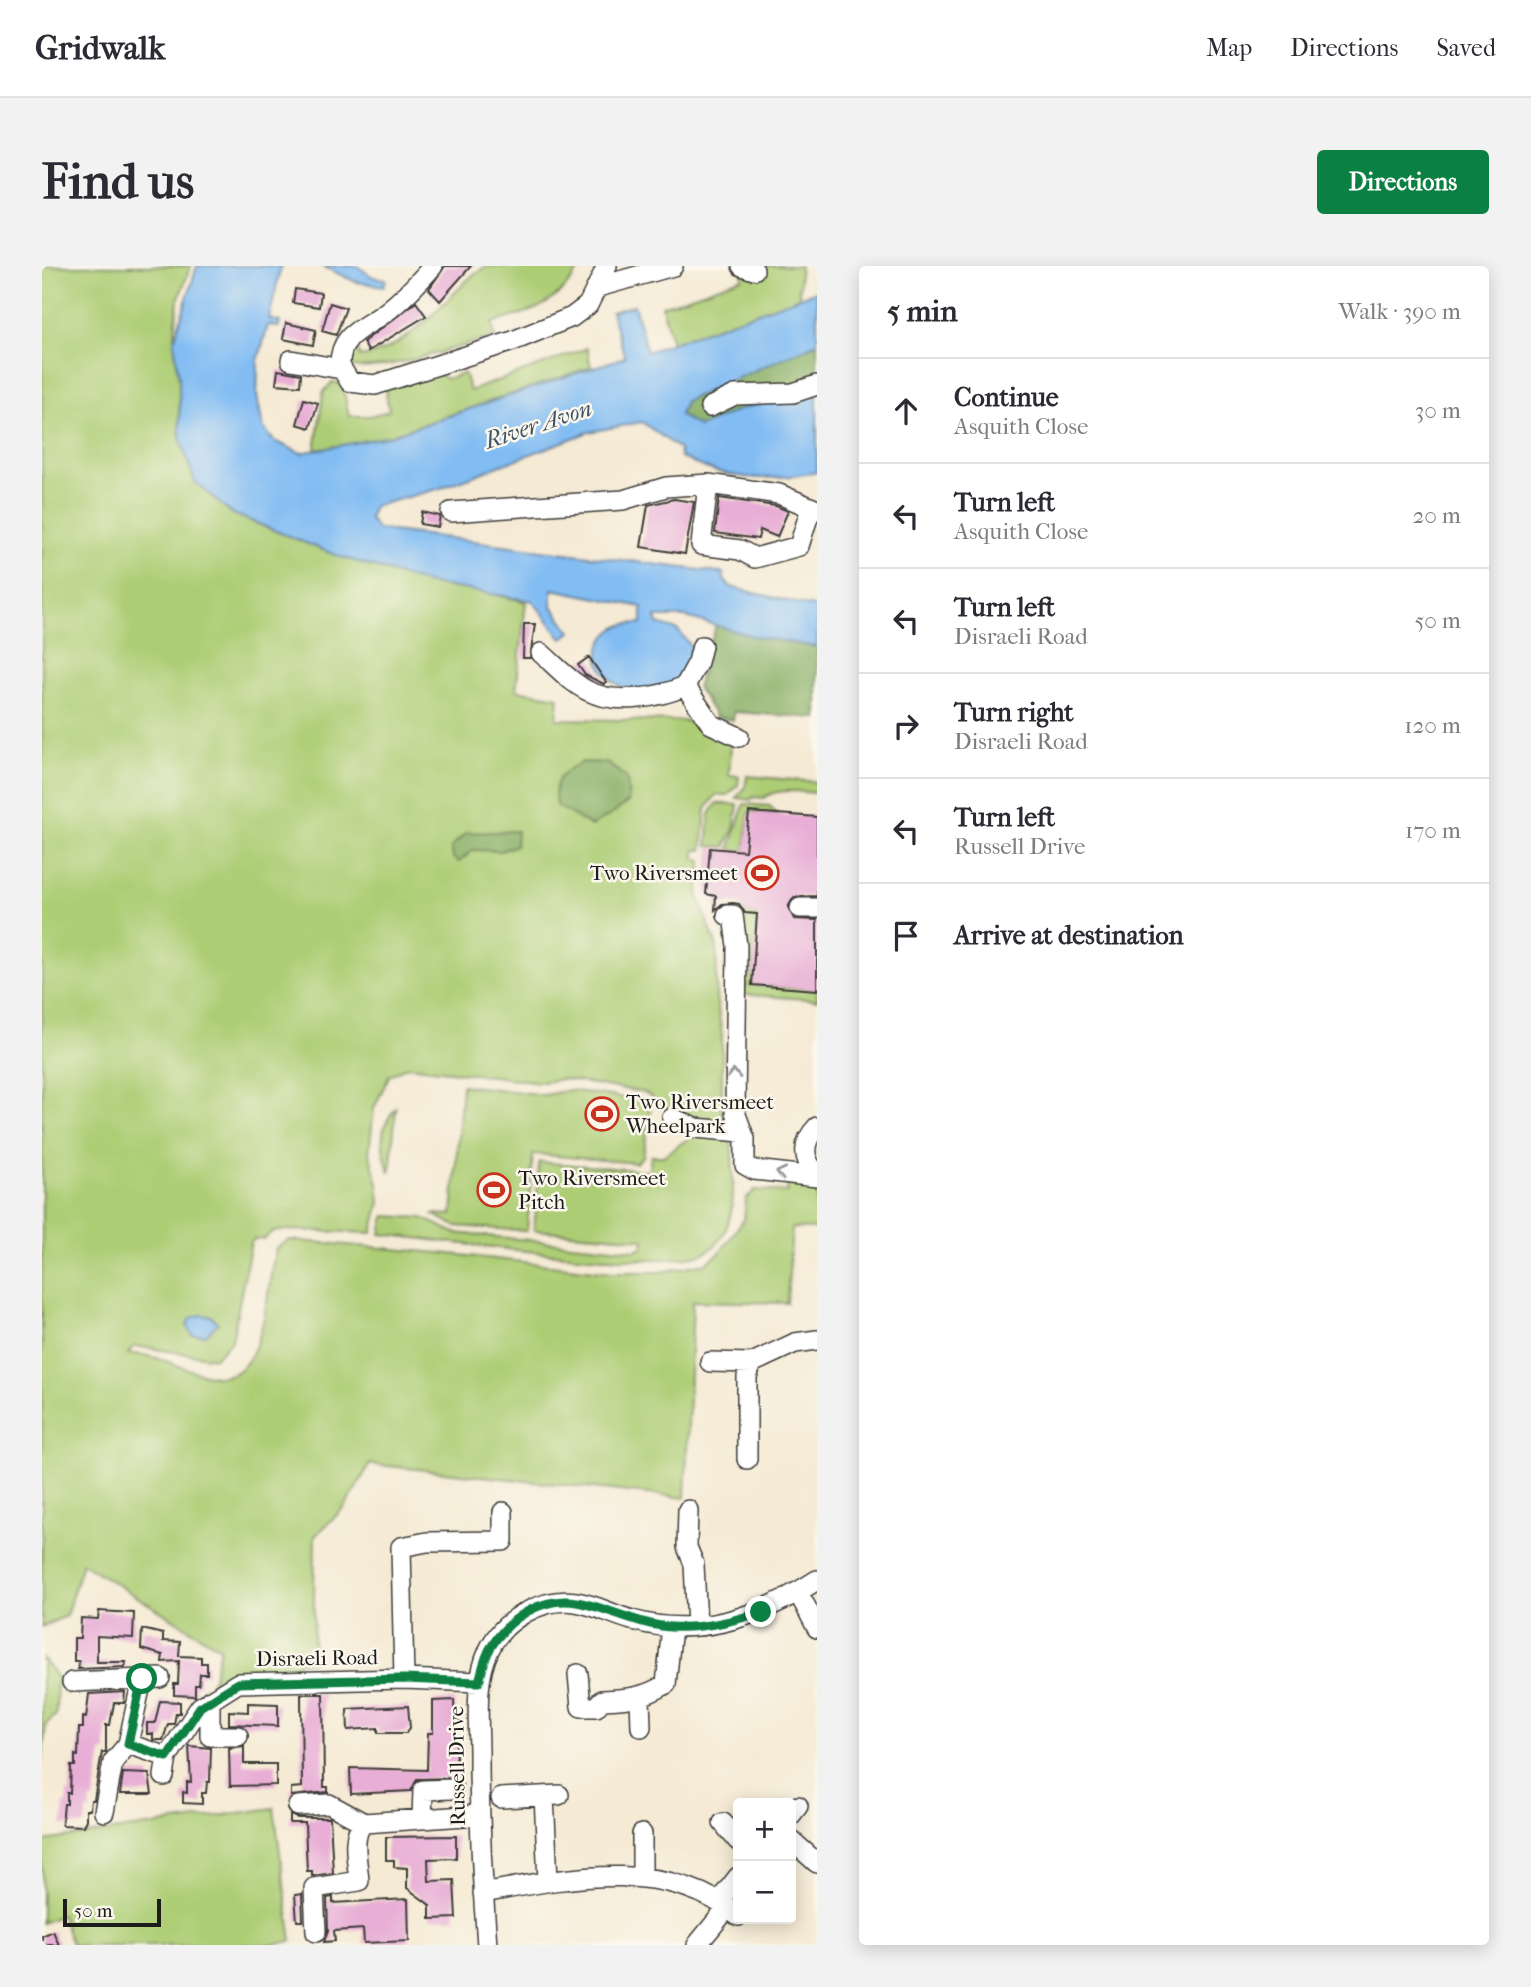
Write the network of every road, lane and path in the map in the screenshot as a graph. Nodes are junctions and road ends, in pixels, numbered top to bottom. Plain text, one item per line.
1 (607, 266) edge
2 (673, 266) edge
3 (427, 269) edge
4 (598, 286) junction
5 (291, 360) dead end
6 (341, 369) junction
7 (817, 385) edge
8 (710, 407) dead end
9 (708, 484) junction
10 (814, 509) edge
11 (451, 512) dead end
12 (799, 546) junction
13 (817, 556) edge
14 (702, 646) dead end
15 (541, 653) dead end
16 (685, 685) junction
17 (739, 737) dead end
18 (727, 915) dead end
19 (672, 1118) dead end
20 (817, 1127) edge
21 (742, 1132) junction
22 (817, 1175) edge
23 (817, 1340) edge
24 (710, 1362) dead end
25 (752, 1363) junction
26 (747, 1459) dead end
27 (688, 1510) dead end
28 (503, 1512) dead end
29 (817, 1580) edge
30 (798, 1592) junction
31 (697, 1626) junction
32 (672, 1627) junction
33 (817, 1628) edge
34 (578, 1674) dead end
35 (404, 1679) junction
36 (72, 1682) dead end
37 (479, 1682) junction
38 (640, 1698) junction
39 (211, 1700) junction
40 (640, 1727) dead end
41 (238, 1736) dead end
42 (128, 1744) junction
43 (453, 1789) dead end
44 (501, 1798) dead end
45 (298, 1806) dead end
46 (104, 1812) dead end
47 (479, 1815) junction
48 (422, 1818) junction
49 (364, 1823) junction
50 (723, 1824) dead end
51 (642, 1833) dead end
52 (733, 1835) edge
53 (796, 1844) edge
54 (817, 1863) edge
55 (642, 1878) junction
56 (548, 1881) junction
57 (483, 1893) junction
58 (733, 1912) edge
59 (733, 1915) edge
60 (316, 1932) dead end
61 (486, 1945) edge
62 (697, 1945) edge

1 - 4 street
2 - 4 street
3 - 6 street
4 - 6 street
5 - 6 street
7 - 8 street
9 - 10 street
9 - 11 street
9 - 12 street
10 - 12 street
12 - 13 street
14 - 16 street
15 - 16 street
16 - 17 street
21 -> 18 street
19 - 21 street
20 - 22 street
22 -> 21 street
23 - 25 street
24 - 25 street
25 - 26 street
27 - 31 street
28 - 35 street
29 - 30 street, Russell Drive
30 - 31 street, Russell Drive
30 - 33 street
31 - 32 street, Russell Drive
32 - 37 street, Russell Drive
32 - 38 street
34 - 38 street
35 - 37 street, Disraeli Road
35 - 39 street, Disraeli Road
36 - 42 street
37 - 47 street, Russell Drive
38 - 40 street
39 - 41 street
39 - 42 street, Disraeli Road
42 - 46 street
43 - 48 street
44 - 56 street
45 - 49 street
47 - 48 street
47 - 57 street, Russell Drive
48 - 49 street
49 - 60 street
50 - 52 street
51 - 55 street
53 - 54 street
55 - 56 street
55 - 58 street
56 - 57 street
57 - 61 street, Russell Drive
59 - 62 street

